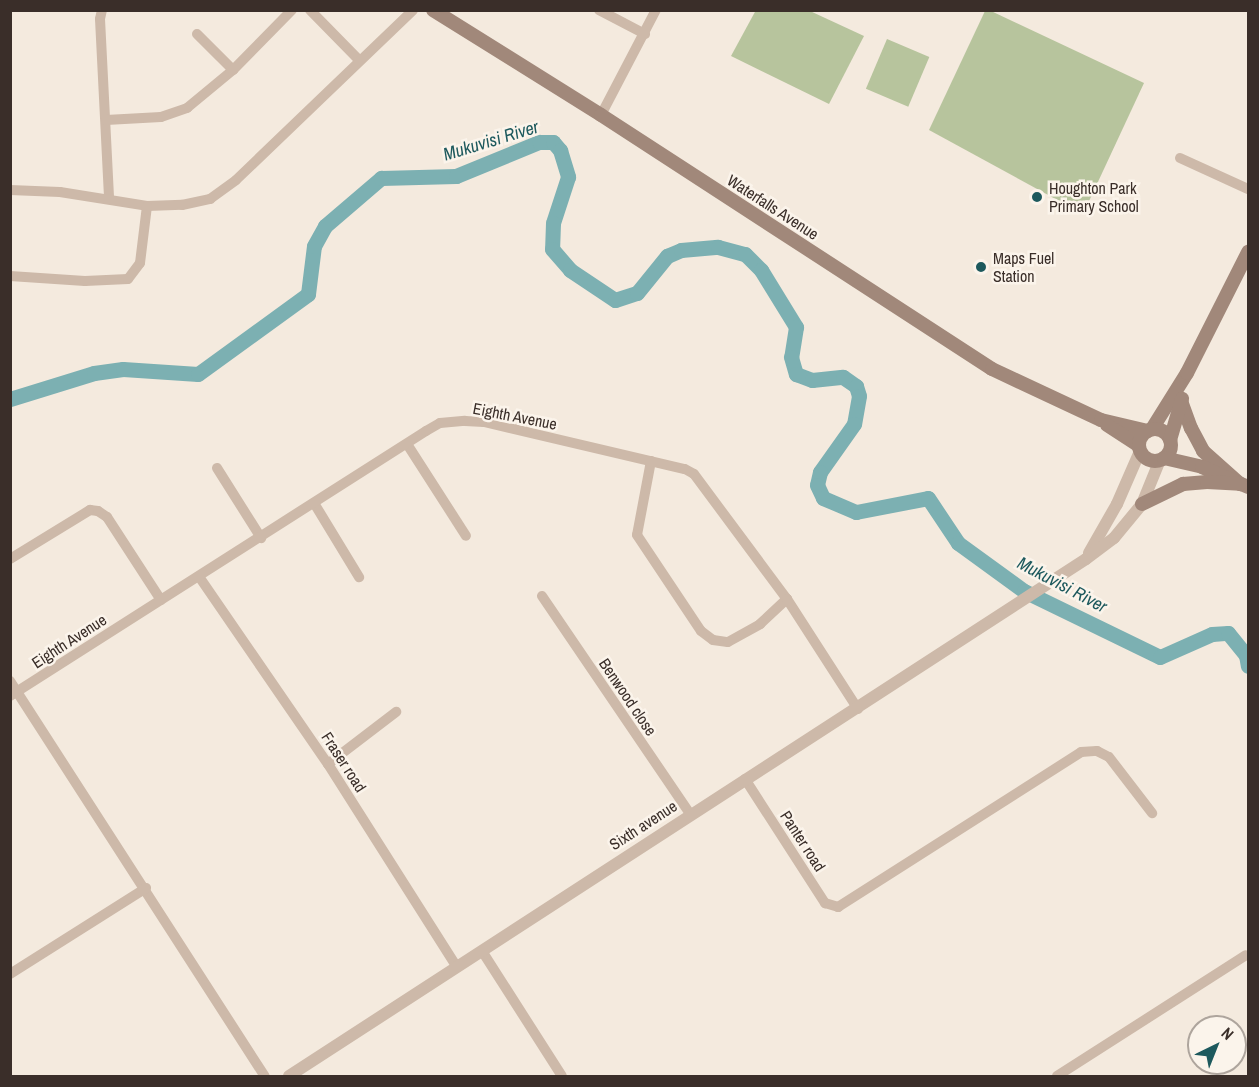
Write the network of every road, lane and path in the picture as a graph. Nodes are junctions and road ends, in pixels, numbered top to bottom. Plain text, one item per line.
1 (102, 10) edge
2 (292, 10) edge
3 (310, 10) edge
4 (413, 10) edge
5 (434, 10) edge
6 (599, 10) edge
7 (656, 10) edge
8 (197, 34) dead end
9 (645, 34) junction
10 (359, 60) junction
11 (233, 70) junction
12 (601, 115) junction
13 (106, 120) junction
14 (1180, 158) dead end
15 (1248, 189) edge
16 (10, 190) edge
17 (109, 199) junction
18 (147, 206) junction
19 (1248, 252) edge
20 (10, 276) edge
21 (1186, 373) junction
22 (1181, 401) junction
23 (1101, 420) junction
24 (1150, 430) junction
25 (1170, 441) junction
26 (407, 444) junction
27 (1139, 449) junction
28 (1162, 459) junction
29 (651, 462) junction
30 (1202, 467) junction
31 (217, 468) dead end
32 (1244, 486) edge
33 (314, 503) junction
34 (1142, 504) junction
35 (466, 536) dead end
36 (261, 538) junction
37 (10, 559) edge
38 (1086, 559) junction
39 (359, 577) dead end
40 (200, 578) junction
41 (542, 596) dead end
42 (787, 599) junction
43 (161, 600) junction
44 (10, 681) edge
45 (14, 694) edge
46 (858, 709) junction
47 (396, 712) dead end
48 (328, 764) junction
49 (745, 779) junction
50 (1152, 813) dead end
51 (690, 814) junction
52 (146, 888) junction
53 (482, 951) junction
54 (1246, 956) dead end
55 (457, 967) junction
56 (10, 974) edge
57 (265, 1077) edge
58 (289, 1077) edge
59 (562, 1077) edge
60 (1057, 1077) edge

1 - 13 street
2 - 11 street
3 - 10 street
4 - 10 street
5 - 12 main road, Waterfalls Avenue
6 - 9 street
7 - 9 street
8 - 11 street
9 - 12 street
10 - 18 street
11 - 13 street
12 - 23 main road, Waterfalls Avenue
13 - 17 street
14 - 15 street
16 - 17 street
17 - 18 street
18 - 20 street
19 - 21 main road
21 - 22 main road
21 - 24 main road
22 - 25 main road
22 - 32 main road
23 - 24 main road, Waterfalls Avenue
23 - 27 main road, Waterfalls Avenue
24 - 25 main road
24 - 27 main road
25 - 28 main road
25 - 30 main road
26 - 29 street, Eighth Avenue
26 - 33 street, Eighth Avenue
26 - 35 street
27 - 28 main road
27 - 38 street
28 - 30 main road
28 - 34 street, Sixth avenue
29 - 42 street, Eighth Avenue
29 - 42 street
30 - 32 main road
31 - 36 street
32 - 34 main road
33 - 36 street, Eighth Avenue
33 - 39 street
34 - 38 street, Sixth avenue
36 - 40 street, Eighth Avenue
37 - 43 street
38 - 46 street, Sixth avenue
40 - 43 street, Eighth Avenue
40 - 48 street, Fraser road
41 - 51 street, Benwood close
42 - 46 street, Eighth Avenue
43 - 45 street, Eighth Avenue
44 - 45 street
45 - 52 street
46 - 49 street, Sixth avenue
47 - 48 street
48 - 55 street, Fraser road
49 - 50 street, Panter road
49 - 51 street, Sixth avenue
51 - 53 street, Sixth avenue
52 - 56 street
52 - 57 street
53 - 55 street, Sixth avenue
53 - 59 street
54 - 60 street
55 - 58 street, Sixth avenue

